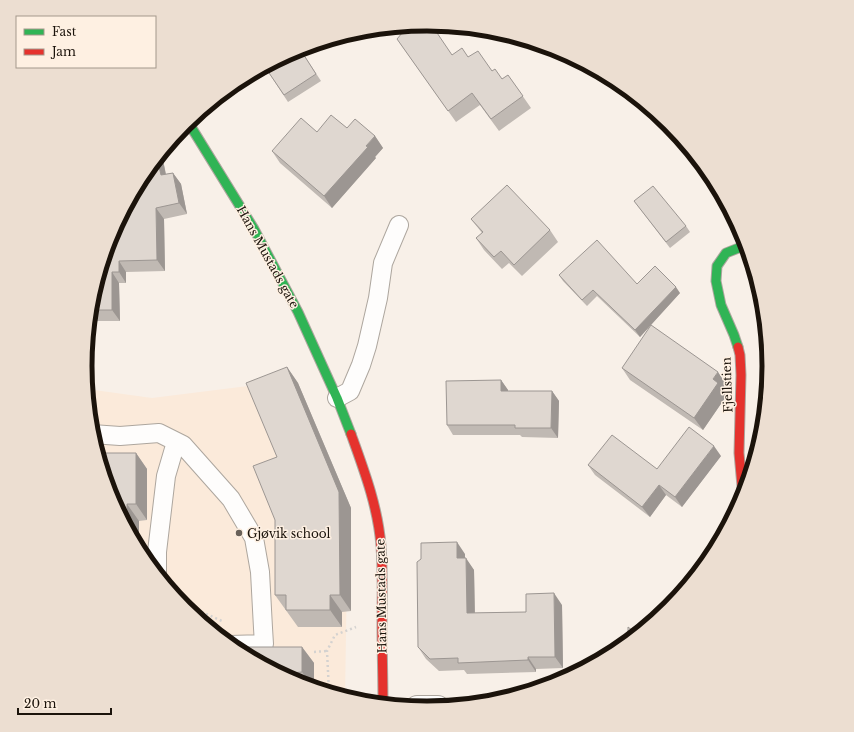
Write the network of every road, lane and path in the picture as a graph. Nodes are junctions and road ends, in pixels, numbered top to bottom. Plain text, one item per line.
1 (191, 128) edge
2 (399, 225) dead end
3 (740, 247) edge
4 (337, 398) junction
5 (99, 434) edge
6 (176, 442) junction
7 (741, 480) edge
8 (157, 564) edge
9 (382, 624) junction
10 (241, 645) edge
11 (326, 651) junction
12 (314, 652) dead end
13 (329, 686) edge
14 (383, 698) edge

1 - 4 main road, Hans Mustads gate
2 - 4 lane
3 - 7 main road, Fjellstien
4 - 9 main road, Hans Mustads gate
5 - 6 lane
6 - 8 lane
6 - 10 lane
9 - 11 path
9 - 14 main road, Hans Mustads gate
11 - 12 path
11 - 13 path

